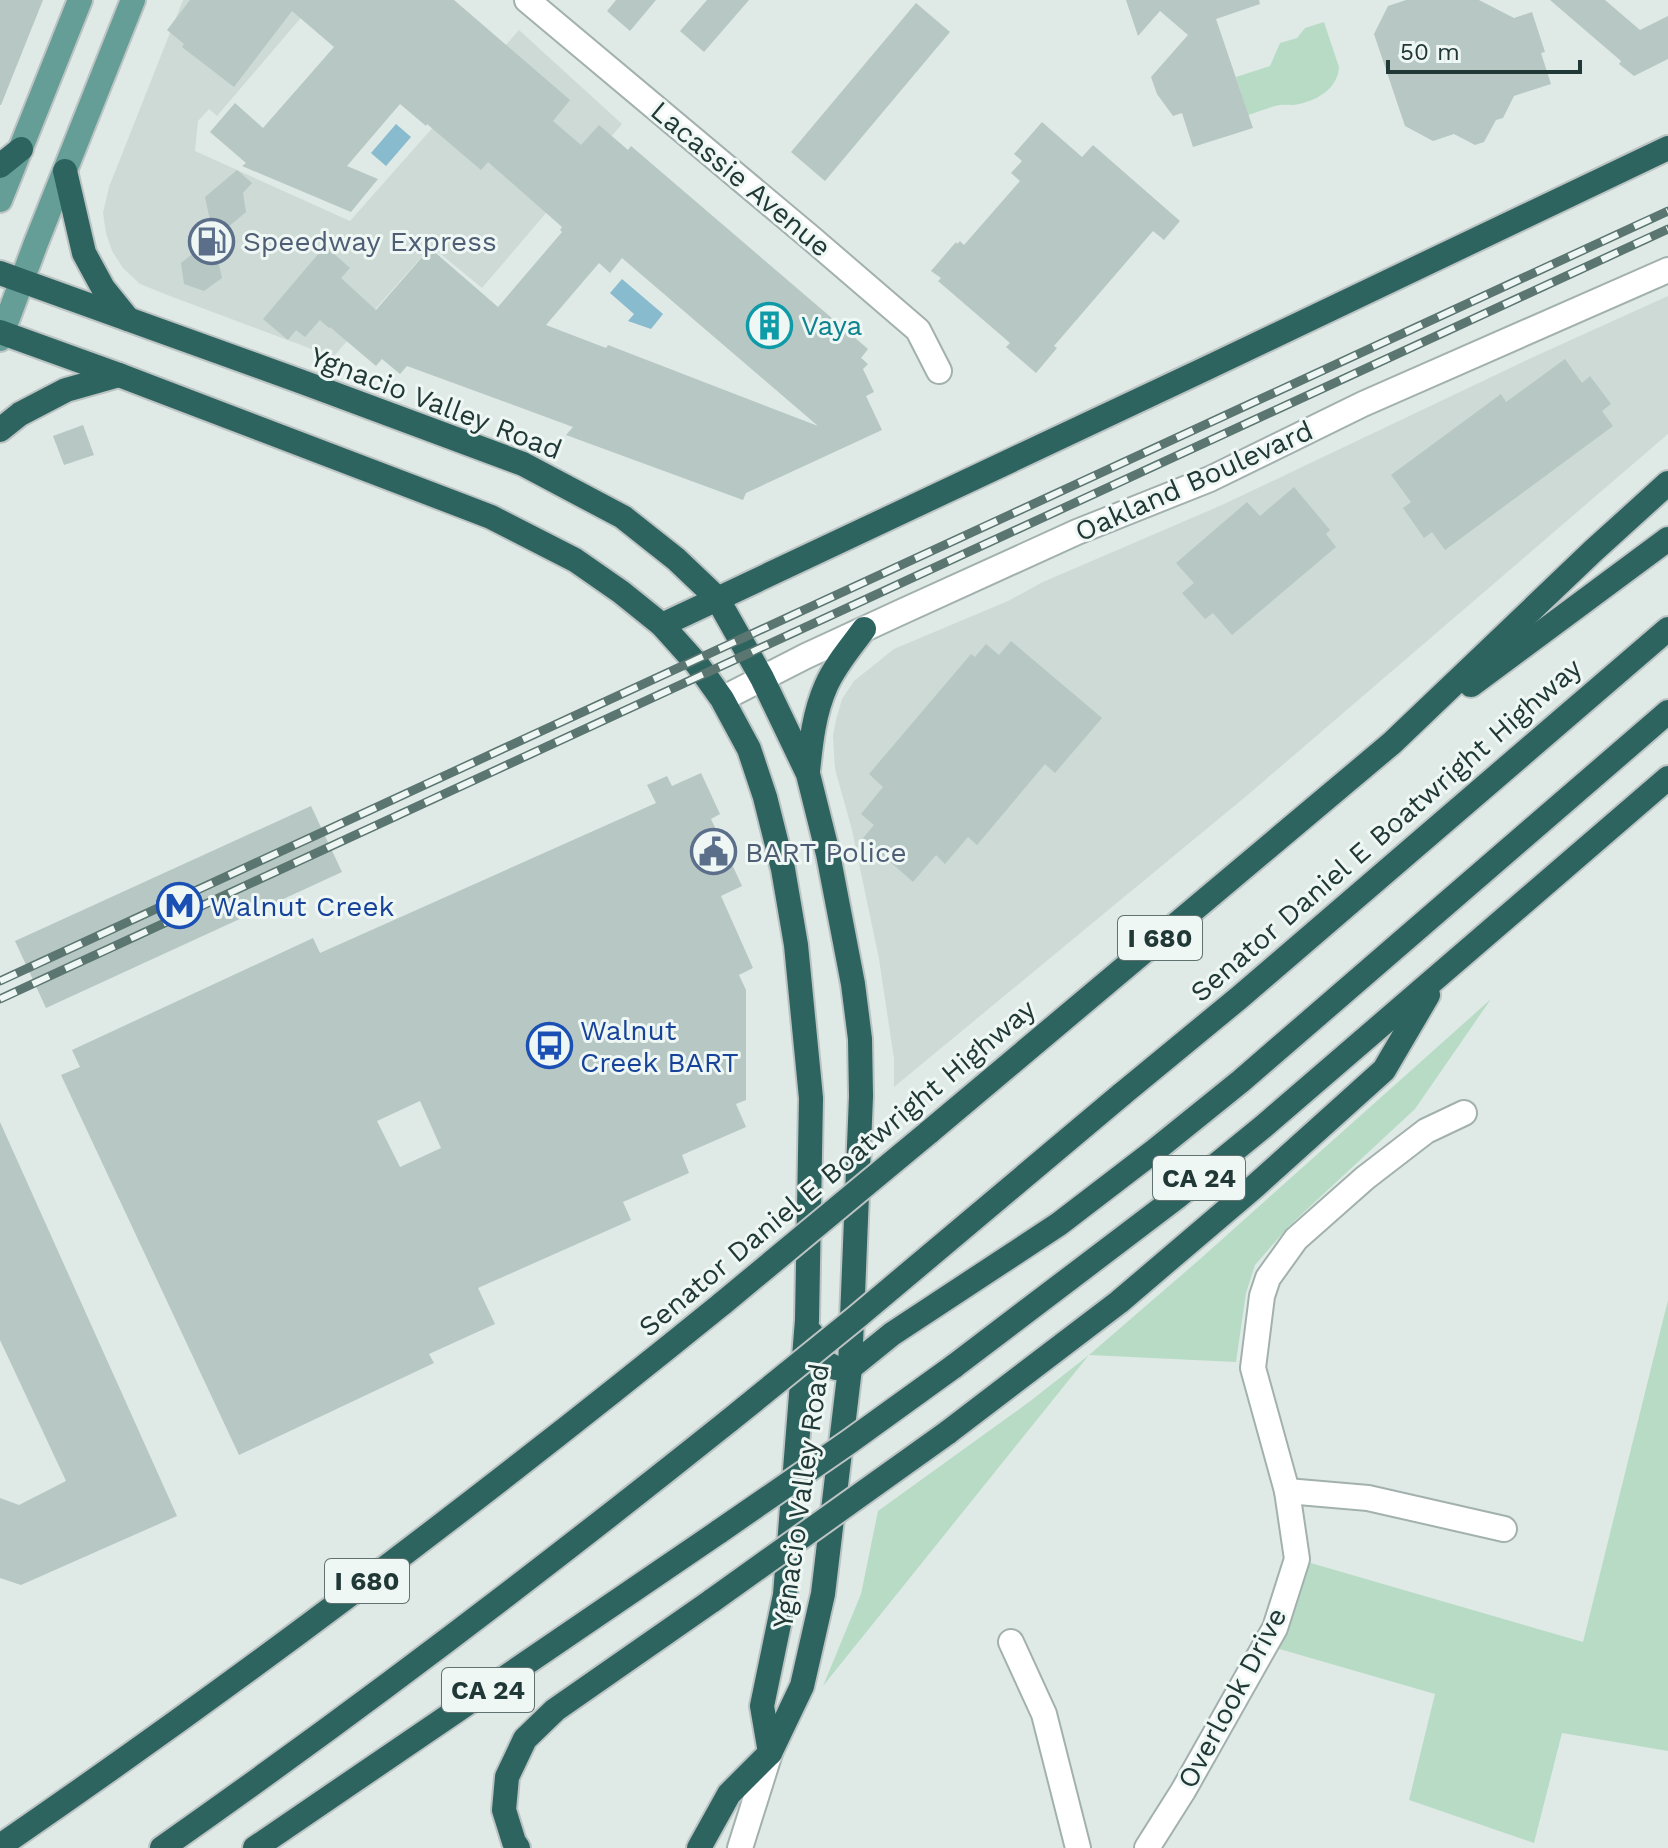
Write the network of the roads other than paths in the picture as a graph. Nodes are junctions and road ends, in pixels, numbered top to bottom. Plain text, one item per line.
1 (80, 0) edge
2 (133, 0) edge
3 (538, 3) edge
4 (1668, 148) edge
5 (21, 149) junction
6 (0, 166) edge
7 (65, 171) junction
8 (0, 200) edge
9 (1668, 270) edge
10 (11, 277) edge
11 (128, 319) junction
12 (1, 335) edge
13 (939, 371) dead end
14 (119, 375) junction
15 (0, 430) edge
16 (1668, 483) edge
17 (1668, 539) edge
18 (717, 598) junction
19 (662, 625) junction
20 (864, 629) junction
21 (1668, 629) edge
22 (762, 678) junction
23 (722, 699) junction
24 (1668, 712) edge
25 (1392, 743) junction
26 (808, 774) junction
27 (1668, 778) edge
28 (1437, 979) junction
29 (1464, 1113) dead end
30 (807, 1320) junction
31 (850, 1368) junction
32 (1287, 1491) junction
33 (1504, 1529) dead end
34 (1011, 1642) dead end
35 (770, 1753) junction
36 (0, 1846) edge
37 (162, 1848) edge
38 (255, 1848) edge
39 (518, 1848) edge
40 (699, 1848) edge
41 (740, 1848) edge
42 (1078, 1848) edge
43 (1147, 1848) edge

1 - 5 main road
2 - 7 main road
3 - 13 street, Lacassie Avenue
4 - 18 highway
5 - 6 highway
5 - 8 main road
7 - 10 main road
7 - 11 highway
9 - 20 street, Oakland Boulevard
10 - 11 highway, Ygnacio Valley Road
10 - 12 main road
11 - 18 highway, Ygnacio Valley Road
12 - 14 highway, Ygnacio Valley Road
14 - 15 highway
14 - 19 highway, Ygnacio Valley Road
16 - 25 highway, Senator Daniel E Boatwright Highway / I 680
17 - 25 highway
18 - 19 highway
18 - 22 highway, Ygnacio Valley Road
19 - 23 highway, Ygnacio Valley Road
20 - 22 street, Oakland Boulevard
20 - 26 highway
21 - 37 highway, Senator Daniel E Boatwright Highway, bridge
22 - 23 street, Oakland Boulevard
22 - 26 highway, Ygnacio Valley Road
23 - 30 highway, Ygnacio Valley Road
24 - 31 highway
25 - 36 highway, Senator Daniel E Boatwright Highway / I 680, bridge
26 - 31 highway, Ygnacio Valley Road
27 - 28 highway, CA 24
28 - 38 highway, CA 24, bridge
28 - 39 highway, bridge
29 - 32 street, Overlook Drive
30 - 31 highway
30 - 35 highway, Ygnacio Valley Road
31 - 35 highway, Ygnacio Valley Road
32 - 33 street
32 - 43 street, Overlook Drive
34 - 42 street
35 - 40 highway
35 - 41 street

